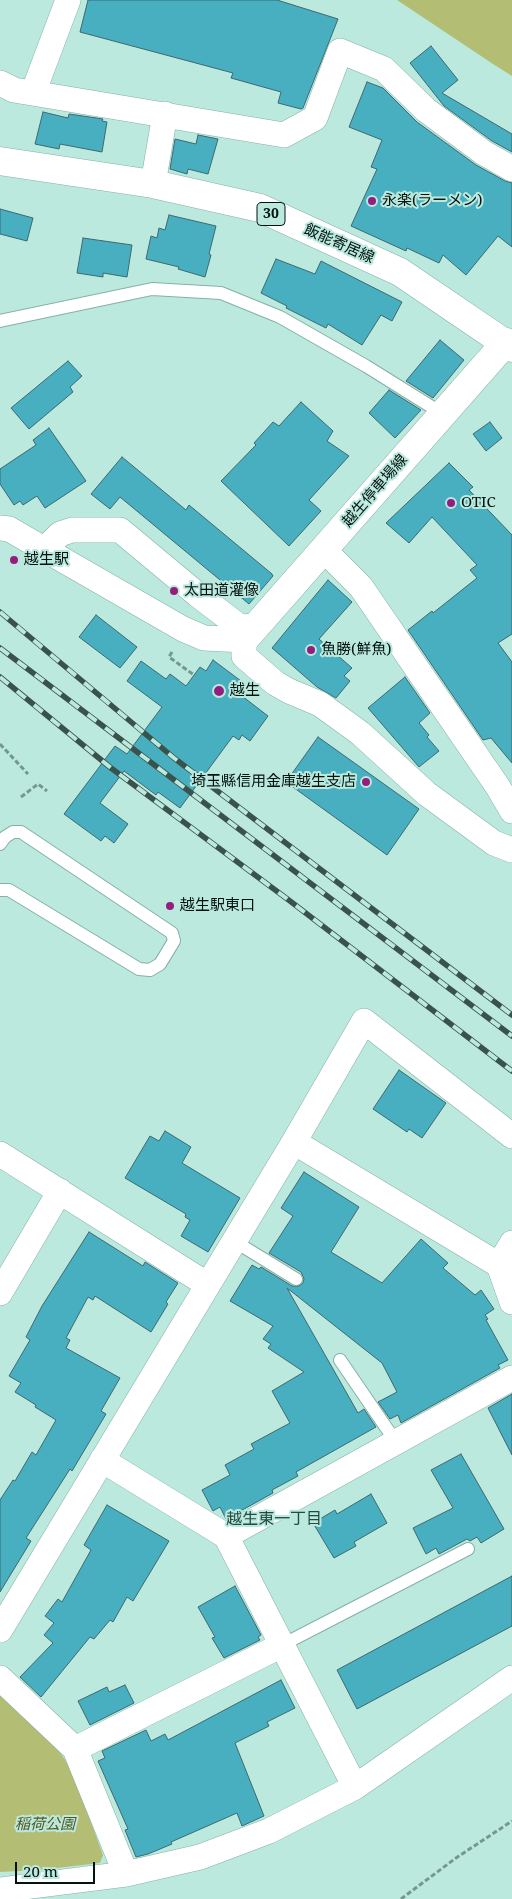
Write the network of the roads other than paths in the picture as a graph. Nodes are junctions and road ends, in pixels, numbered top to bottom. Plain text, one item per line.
1 (68, 0) edge
2 (0, 83) edge
3 (33, 93) junction
4 (165, 114) junction
5 (0, 161) edge
6 (512, 169) edge
7 (153, 184) junction
8 (0, 320) edge
9 (510, 343) edge
10 (443, 414) junction
11 (0, 528) edge
12 (45, 550) junction
13 (323, 550) junction
14 (250, 633) junction
15 (512, 811) edge
16 (0, 844) edge
17 (512, 850) edge
18 (0, 890) edge
19 (512, 1136) edge
20 (294, 1142) junction
21 (0, 1154) edge
22 (60, 1191) junction
23 (234, 1240) junction
24 (512, 1243) edge
25 (499, 1266) junction
26 (296, 1279) dead end
27 (208, 1285) junction
28 (0, 1293) edge
29 (512, 1302) edge
30 (340, 1360) dead end
31 (512, 1378) edge
32 (396, 1442) junction
33 (102, 1460) junction
34 (226, 1536) junction
35 (468, 1548) dead end
36 (9, 1593) edge
37 (0, 1630) edge
38 (282, 1644) junction
39 (0, 1678) edge
40 (512, 1678) edge
41 (75, 1749) junction
42 (355, 1787) junction
43 (126, 1874) junction
44 (0, 1890) edge

1 - 3 street
2 - 3 street
3 - 4 street
4 - 6 street
4 - 7 street
5 - 7 main road, 飯能寄居線 / 30
7 - 9 main road, 飯能寄居線 / 30
8 - 10 lane
9 - 10 main road, 越生停車場線
10 - 13 main road, 越生停車場線
11 - 12 street
12 - 14 street
12 - 14 street
13 - 14 main road, 越生停車場線
13 - 15 street
14 - 17 street
16 - 18 lane
19 - 20 street
20 - 23 street
20 - 25 street
21 - 22 street
22 - 27 street
22 - 28 street
23 - 26 lane
23 - 27 street
24 - 25 street
25 - 29 street
27 - 33 street
30 - 32 lane
31 - 32 street
32 - 34 street
33 - 34 street
33 - 36 street
34 - 38 street
35 - 38 lane
36 - 37 street
38 - 41 street
38 - 42 street
39 - 41 street
40 - 42 street
41 - 43 street
42 - 43 street
43 - 44 street

